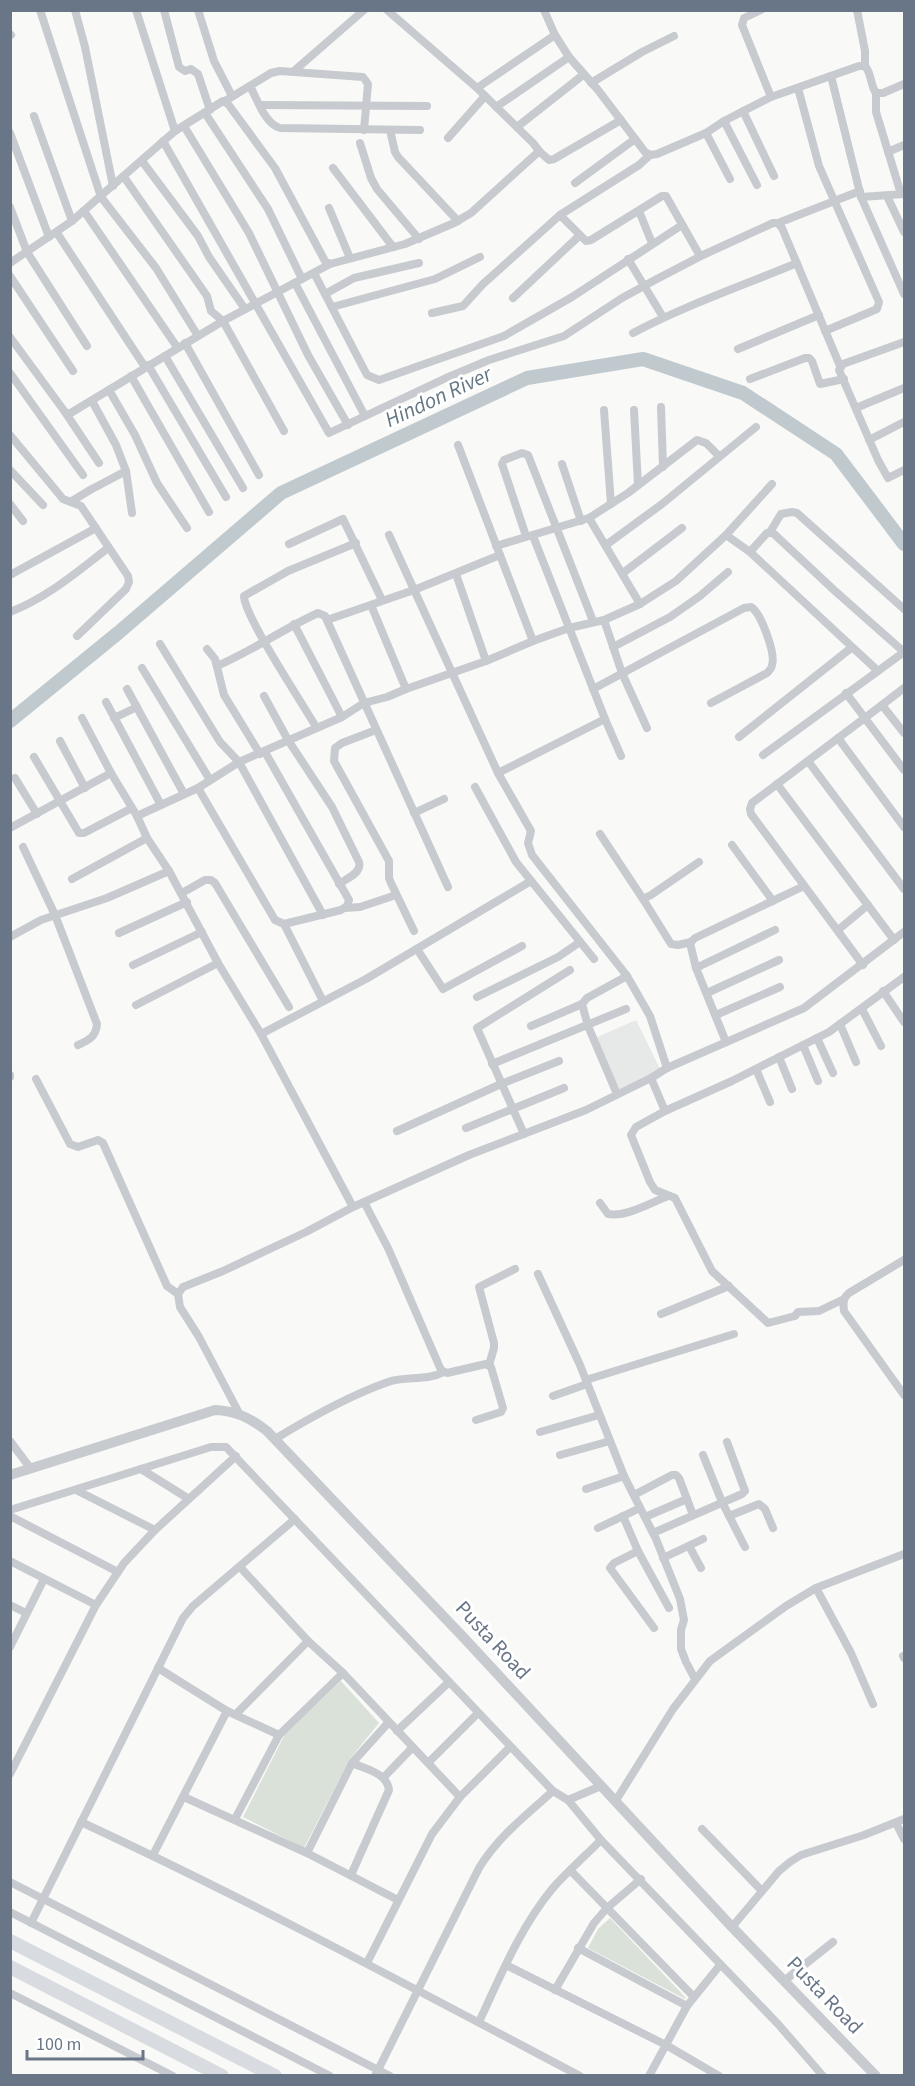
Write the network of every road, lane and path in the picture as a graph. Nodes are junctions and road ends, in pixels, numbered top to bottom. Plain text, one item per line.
1 (40, 10) edge
2 (75, 10) edge
3 (136, 10) edge
4 (164, 10) edge
5 (198, 10) edge
6 (364, 10) edge
7 (387, 10) edge
8 (544, 10) edge
9 (761, 10) edge
10 (857, 10) edge
11 (555, 35) junction
12 (674, 36) dead end
13 (569, 57) junction
14 (865, 66) junction
15 (294, 71) junction
16 (583, 75) junction
17 (831, 76) junction
18 (591, 83) junction
19 (904, 84) edge
20 (250, 86) junction
21 (477, 88) junction
22 (798, 88) junction
23 (876, 93) junction
24 (485, 96) junction
25 (771, 97) junction
26 (229, 98) junction
27 (261, 105) junction
28 (366, 105) junction
29 (427, 106) dead end
30 (496, 108) junction
31 (207, 111) junction
32 (743, 111) junction
33 (34, 116) dead end
34 (621, 120) junction
35 (724, 121) junction
36 (184, 126) junction
37 (517, 128) junction
38 (364, 130) junction
39 (390, 130) junction
40 (420, 130) dead end
41 (175, 131) junction
42 (10, 133) edge
43 (706, 133) junction
44 (448, 138) dead end
45 (635, 139) junction
46 (163, 141) junction
47 (360, 143) dead end
48 (904, 144) edge
49 (890, 151) junction
50 (540, 153) junction
51 (651, 155) junction
52 (142, 161) junction
53 (333, 168) dead end
54 (774, 176) dead end
55 (124, 177) junction
56 (730, 179) dead end
57 (575, 183) dead end
58 (757, 185) dead end
59 (113, 186) junction
60 (860, 194) junction
61 (903, 194) edge
62 (888, 196) junction
63 (101, 197) junction
64 (834, 201) junction
65 (10, 207) edge
66 (329, 208) dead end
67 (84, 211) junction
68 (639, 211) junction
69 (560, 215) junction
70 (72, 221) junction
71 (458, 221) junction
72 (778, 223) junction
73 (682, 225) junction
74 (904, 231) edge
75 (53, 235) junction
76 (579, 236) junction
77 (419, 238) junction
78 (652, 243) junction
79 (393, 247) junction
80 (27, 252) junction
81 (700, 256) junction
82 (480, 257) dead end
83 (350, 258) junction
84 (628, 259) junction
85 (10, 263) edge
86 (419, 263) dead end
87 (797, 263) junction
88 (330, 264) junction
89 (314, 273) junction
90 (10, 276) edge
91 (299, 281) junction
92 (646, 285) junction
93 (278, 291) junction
94 (325, 294) junction
95 (904, 294) edge
96 (513, 298) dead end
97 (256, 303) junction
98 (332, 307) junction
99 (245, 309) junction
100 (432, 313) dead end
101 (819, 315) junction
102 (663, 317) junction
103 (223, 321) junction
104 (825, 331) junction
105 (633, 333) dead end
106 (198, 336) junction
107 (10, 337) edge
108 (904, 342) edge
109 (181, 345) junction
110 (87, 346) dead end
111 (738, 349) dead end
112 (165, 356) junction
113 (147, 366) junction
114 (840, 366) junction
115 (73, 371) dead end
116 (10, 373) edge
117 (131, 376) junction
118 (750, 379) dead end
119 (844, 379) junction
120 (904, 388) edge
121 (109, 390) junction
122 (92, 401) junction
123 (661, 407) dead end
124 (856, 408) junction
125 (604, 410) dead end
126 (634, 410) dead end
127 (65, 412) junction
128 (365, 416) junction
129 (904, 422) edge
130 (348, 425) junction
131 (756, 427) dead end
132 (284, 431) dead end
133 (10, 435) edge
134 (869, 440) junction
135 (458, 445) dead end
136 (719, 456) junction
137 (99, 463) dead end
138 (562, 464) dead end
139 (663, 467) junction
140 (10, 470) edge
141 (904, 470) edge
142 (126, 471) junction
143 (83, 475) dead end
144 (259, 475) dead end
145 (772, 484) dead end
146 (638, 485) junction
147 (243, 488) dead end
148 (226, 497) dead end
149 (72, 501) junction
150 (10, 504) edge
151 (611, 504) junction
152 (42, 505) dead end
153 (209, 512) dead end
154 (132, 513) dead end
155 (585, 520) junction
156 (23, 521) dead end
157 (96, 528) junction
158 (187, 528) dead end
159 (682, 528) dead end
160 (556, 530) junction
161 (770, 532) junction
162 (389, 535) dead end
163 (726, 535) junction
164 (529, 536) junction
165 (356, 543) junction
166 (289, 544) dead end
167 (606, 545) junction
168 (496, 546) junction
169 (108, 548) junction
170 (750, 552) junction
171 (500, 555) junction
172 (728, 572) dead end
173 (623, 573) junction
174 (456, 574) junction
175 (10, 575) edge
176 (414, 590) junction
177 (382, 600) junction
178 (640, 604) junction
179 (371, 605) junction
180 (904, 609) edge
181 (10, 612) edge
182 (327, 620) junction
183 (604, 620) junction
184 (593, 621) junction
185 (294, 624) junction
186 (569, 628) junction
187 (77, 636) dead end
188 (264, 640) junction
189 (533, 641) junction
190 (160, 644) dead end
191 (613, 647) junction
192 (851, 648) junction
193 (207, 649) dead end
194 (904, 652) edge
195 (486, 661) junction
196 (217, 666) junction
197 (142, 668) dead end
198 (878, 671) junction
199 (451, 673) junction
200 (622, 673) junction
201 (904, 688) edge
202 (127, 689) dead end
203 (406, 689) junction
204 (593, 689) junction
205 (846, 693) junction
206 (264, 696) dead end
207 (106, 702) dead end
208 (364, 703) junction
209 (711, 703) dead end
210 (882, 705) junction
211 (137, 707) junction
212 (342, 717) junction
213 (82, 718) dead end
214 (114, 718) junction
215 (864, 718) junction
216 (605, 719) junction
217 (316, 727) junction
218 (903, 727) edge
219 (647, 728) dead end
220 (376, 730) junction
221 (739, 737) dead end
222 (838, 738) junction
223 (288, 740) junction
224 (60, 741) dead end
225 (262, 753) junction
226 (763, 755) dead end
227 (621, 756) dead end
228 (34, 757) dead end
229 (808, 761) junction
230 (239, 762) junction
231 (904, 770) edge
232 (111, 773) junction
233 (498, 773) junction
234 (15, 778) dead end
235 (210, 780) junction
236 (777, 784) junction
237 (475, 787) dead end
238 (85, 788) junction
239 (198, 788) junction
240 (184, 794) junction
241 (444, 799) dead end
242 (60, 801) junction
243 (161, 805) junction
244 (135, 812) junction
245 (414, 813) junction
246 (37, 814) junction
247 (904, 827) edge
248 (10, 828) edge
249 (600, 834) dead end
250 (147, 838) junction
251 (732, 845) dead end
252 (23, 847) dead end
253 (532, 855) junction
254 (516, 862) junction
255 (699, 862) dead end
256 (169, 871) junction
257 (72, 879) dead end
258 (531, 881) junction
259 (339, 884) junction
260 (804, 886) junction
261 (448, 887) dead end
262 (904, 889) edge
263 (396, 895) junction
264 (184, 898) junction
265 (643, 899) junction
266 (773, 900) junction
267 (868, 905) junction
268 (345, 908) junction
269 (55, 915) junction
270 (323, 915) junction
271 (284, 924) junction
272 (775, 930) dead end
273 (838, 930) junction
274 (414, 931) dead end
275 (202, 932) junction
276 (904, 932) edge
277 (119, 933) dead end
278 (10, 937) edge
279 (894, 940) junction
280 (580, 942) junction
281 (691, 942) junction
282 (522, 946) dead end
283 (417, 949) junction
284 (594, 959) dead end
285 (779, 960) dead end
286 (218, 963) junction
287 (133, 965) dead end
288 (862, 965) junction
289 (696, 968) junction
290 (570, 970) dead end
291 (627, 976) junction
292 (904, 977) edge
293 (780, 987) dead end
294 (883, 992) junction
295 (707, 993) junction
296 (477, 997) dead end
297 (323, 1001) junction
298 (582, 1004) junction
299 (136, 1005) dead end
300 (289, 1006) dead end
301 (626, 1009) dead end
302 (862, 1010) junction
303 (716, 1015) junction
304 (904, 1022) edge
305 (840, 1024) junction
306 (531, 1026) dead end
307 (588, 1026) junction
308 (261, 1034) junction
309 (817, 1038) junction
310 (726, 1042) junction
311 (78, 1045) dead end
312 (803, 1045) junction
313 (881, 1047) dead end
314 (779, 1057) junction
315 (559, 1061) dead end
316 (856, 1062) dead end
317 (492, 1064) junction
318 (667, 1068) junction
319 (756, 1069) junction
320 (833, 1073) dead end
321 (651, 1078) junction
322 (36, 1079) dead end
323 (818, 1081) dead end
324 (501, 1083) junction
325 (564, 1088) dead end
326 (792, 1089) dead end
327 (617, 1094) junction
328 (770, 1102) dead end
329 (513, 1109) junction
330 (665, 1111) junction
331 (466, 1128) dead end
332 (397, 1131) dead end
333 (524, 1134) junction
334 (671, 1195) junction
335 (364, 1202) junction
336 (600, 1203) dead end
337 (353, 1207) junction
338 (904, 1260) edge
339 (515, 1269) dead end
340 (538, 1274) dead end
341 (729, 1286) junction
342 (177, 1294) junction
343 (844, 1299) junction
344 (661, 1314) dead end
345 (734, 1334) dead end
346 (489, 1365) junction
347 (444, 1372) junction
348 (586, 1382) junction
349 (904, 1395) edge
350 (553, 1396) dead end
351 (239, 1413) junction
352 (599, 1415) junction
353 (476, 1420) dead end
354 (540, 1432) dead end
355 (274, 1439) junction
356 (10, 1441) edge
357 (610, 1441) junction
358 (727, 1442) dead end
359 (560, 1455) dead end
360 (703, 1455) dead end
361 (236, 1456) junction
362 (31, 1469) junction
363 (141, 1469) junction
364 (10, 1475) edge
365 (624, 1476) junction
366 (586, 1489) dead end
367 (76, 1490) junction
368 (634, 1495) junction
369 (189, 1499) junction
370 (687, 1499) junction
371 (722, 1502) junction
372 (640, 1508) junction
373 (10, 1510) edge
374 (693, 1515) junction
375 (10, 1516) edge
376 (623, 1516) junction
377 (729, 1516) junction
378 (645, 1517) junction
379 (295, 1519) junction
380 (598, 1528) dead end
381 (773, 1528) dead end
382 (155, 1530) junction
383 (653, 1533) junction
384 (702, 1539) dead end
385 (689, 1546) junction
386 (745, 1547) dead end
387 (638, 1551) junction
388 (904, 1554) edge
389 (663, 1558) junction
390 (10, 1561) edge
391 (240, 1567) junction
392 (701, 1568) dead end
393 (118, 1572) junction
394 (44, 1579) junction
395 (816, 1588) junction
396 (10, 1605) edge
397 (96, 1605) junction
398 (669, 1608) dead end
399 (26, 1613) junction
400 (654, 1628) dead end
401 (308, 1641) junction
402 (10, 1647) edge
403 (158, 1668) junction
404 (343, 1673) junction
405 (695, 1679) junction
406 (449, 1682) junction
407 (873, 1704) dead end
408 (232, 1712) junction
409 (478, 1713) junction
410 (388, 1723) junction
411 (398, 1731) junction
412 (279, 1735) junction
413 (510, 1747) junction
414 (412, 1748) junction
415 (352, 1763) junction
416 (428, 1763) junction
417 (10, 1774) edge
418 (384, 1777) junction
419 (601, 1786) junction
420 (552, 1791) junction
421 (184, 1797) junction
422 (460, 1797) junction
423 (568, 1800) junction
424 (615, 1802) junction
425 (235, 1819) junction
426 (900, 1821) edge
427 (81, 1822) junction
428 (702, 1829) dead end
429 (904, 1839) edge
430 (601, 1840) junction
431 (307, 1853) junction
432 (153, 1856) junction
433 (571, 1871) junction
434 (351, 1875) junction
435 (641, 1880) junction
436 (10, 1882) edge
437 (762, 1891) junction
438 (43, 1899) junction
439 (398, 1900) junction
440 (607, 1908) junction
441 (10, 1912) edge
442 (31, 1923) junction
443 (732, 1927) junction
444 (10, 1941) edge
445 (833, 1942) dead end
446 (578, 1948) junction
447 (367, 1963) junction
448 (506, 1965) junction
449 (720, 1965) junction
450 (10, 1967) edge
451 (784, 1981) junction
452 (555, 1990) junction
453 (416, 1991) junction
454 (10, 1993) edge
455 (693, 1996) junction
456 (687, 2006) junction
457 (479, 2022) junction
458 (666, 2045) junction
459 (376, 2072) edge
460 (173, 2076) edge
461 (222, 2076) edge
462 (275, 2076) edge
463 (330, 2076) edge
464 (390, 2076) edge
465 (580, 2076) edge
466 (649, 2076) edge
467 (719, 2076) edge
468 (823, 2076) edge
469 (876, 2076) edge

1 - 63 street
2 - 59 street
3 - 41 street
4 - 31 street
5 - 26 street
6 - 15 street
7 - 21 street
8 - 11 street
9 - 25 street
10 - 14 street
11 - 13 street
11 - 21 street
12 - 18 street
13 - 16 street
13 - 30 street
14 - 17 street
14 - 23 street
15 - 20 street
15 - 28 street
16 - 18 street
16 - 37 street
17 - 22 street
17 - 60 street
18 - 34 street
19 - 23 street
20 - 26 street
20 - 27 street
21 - 24 street
22 - 25 street
22 - 64 street
23 - 49 street
24 - 30 street
24 - 44 street
25 - 32 street
26 - 31 street
26 - 88 street
27 - 28 street
27 - 38 street
28 - 29 street
28 - 38 street
30 - 37 street
31 - 36 street
31 - 91 street
32 - 35 street
32 - 54 street
33 - 70 street
34 - 45 street
34 - 50 street
35 - 43 street
35 - 58 street
36 - 41 street
36 - 93 street
37 - 50 street
38 - 39 street
39 - 40 street
39 - 71 street
41 - 46 street
42 - 75 street
43 - 51 street
43 - 56 street
45 - 51 street
45 - 57 street
46 - 52 street
46 - 97 street
47 - 77 street
48 - 49 street
49 - 61 street
50 - 71 street
51 - 69 street
52 - 55 street
52 - 99 street
53 - 79 street
55 - 59 street
55 - 103 street
59 - 63 street
60 - 62 street
60 - 64 street
60 - 95 street
61 - 62 street
62 - 74 street
63 - 67 street
63 - 106 street
64 - 72 street
64 - 104 street
65 - 80 street
66 - 83 street
67 - 70 street
67 - 109 street
68 - 73 street
68 - 76 street
68 - 78 street
69 - 76 street
69 - 100 street
70 - 75 street
71 - 77 street
72 - 81 street
72 - 87 street
73 - 78 street
73 - 81 street
75 - 80 street
75 - 113 street
76 - 96 street
77 - 79 street
78 - 84 street
79 - 83 street
80 - 85 street
80 - 110 street
81 - 92 street
82 - 98 street
83 - 88 street
84 - 92 street
84 - 98 street
86 - 94 street
87 - 101 street
87 - 102 street
88 - 89 street
89 - 91 street
89 - 94 street
90 - 115 street
91 - 93 street
91 - 128 street
92 - 102 street
92 - 128 street
93 - 97 street
93 - 130 street
94 - 98 street
97 - 99 street
97 - 130 street
99 - 103 street
101 - 104 street
101 - 111 street
102 - 105 street
103 - 106 street
103 - 132 street
104 - 114 street
106 - 109 street
107 - 127 street
108 - 114 street
109 - 112 street
109 - 144 street
112 - 113 street
112 - 147 street
113 - 117 street
113 - 148 street
114 - 119 street
116 - 143 street
117 - 121 street
117 - 153 street
118 - 119 street
119 - 124 street
120 - 124 street
121 - 122 street
121 - 158 street
122 - 127 street
122 - 142 street
123 - 139 street
124 - 134 street
125 - 151 street
126 - 146 street
127 - 137 street
128 - 130 street
129 - 134 street
131 - 136 street
133 - 149 street
134 - 141 street
135 - 168 street
136 - 139 street
136 - 167 street
138 - 155 street
139 - 146 street
140 - 152 street
142 - 149 street
142 - 154 street
145 - 163 street
146 - 151 street
149 - 157 street
150 - 156 street
151 - 155 street
155 - 160 street
155 - 167 street
157 - 169 street
157 - 175 street
159 - 173 street
160 - 164 street
160 - 164 street
160 - 184 street
161 - 170 street
161 - 180 street
161 - 194 street
162 - 176 street
163 - 170 street
163 - 178 street
164 - 168 street
164 - 186 street
165 - 166 street
165 - 177 street
165 - 188 street
167 - 173 street
168 - 171 street
169 - 181 street
169 - 187 street
170 - 192 street
171 - 174 street
171 - 189 street
172 - 191 street
173 - 178 street
174 - 176 street
174 - 195 street
176 - 177 street
176 - 199 street
177 - 179 street
178 - 183 street
179 - 182 street
179 - 203 street
182 - 185 street
182 - 208 street
183 - 184 street
183 - 191 street
184 - 186 street
185 - 188 street
185 - 212 street
186 - 189 street
186 - 204 street
188 - 196 street
188 - 217 street
189 - 195 street
190 - 230 street
191 - 200 street
192 - 198 street
192 - 221 street
193 - 196 street
194 - 198 street
195 - 199 street
196 - 225 street
197 - 235 street
198 - 205 street
199 - 203 street
199 - 233 street
200 - 204 street
200 - 209 street
200 - 219 street
201 - 210 street
202 - 211 street
203 - 208 street
204 - 216 street
205 - 215 street
205 - 226 street
206 - 223 street
207 - 214 street
208 - 212 street
208 - 220 street
210 - 215 street
210 - 218 street
211 - 214 street
211 - 240 street
212 - 217 street
213 - 232 street
214 - 243 street
215 - 222 street
215 - 231 street
216 - 227 street
216 - 233 street
217 - 223 street
220 - 245 street
220 - 263 street
222 - 229 street
222 - 247 street
223 - 225 street
223 - 259 street
224 - 238 street
225 - 230 street
225 - 259 street
228 - 242 street
229 - 236 street
229 - 262 street
230 - 235 street
230 - 270 street
232 - 238 street
232 - 244 street
233 - 253 street
234 - 246 street
235 - 239 street
236 - 260 street
236 - 267 street
237 - 254 street
238 - 242 street
239 - 240 street
239 - 271 street
240 - 243 street
241 - 245 street
242 - 244 street
242 - 246 street
243 - 244 street
244 - 250 street
245 - 261 street
246 - 248 street
249 - 265 street
250 - 256 street
250 - 257 street
251 - 266 street
252 - 269 street
253 - 254 street
253 - 291 street
254 - 258 street
255 - 265 street
256 - 264 street
256 - 269 street
258 - 280 street
258 - 283 street
259 - 268 street
260 - 266 street
260 - 273 street
263 - 268 street
263 - 274 street
264 - 275 street
264 - 277 street
264 - 300 street
265 - 281 street
266 - 281 street
267 - 273 street
267 - 279 street
268 - 270 street
269 - 278 street
269 - 311 street
270 - 271 street
271 - 297 street
272 - 289 street
273 - 288 street
275 - 286 street
275 - 287 street
276 - 279 street
279 - 288 street
280 - 284 street
280 - 296 street
281 - 289 street
282 - 283 street
283 - 297 street
285 - 295 street
286 - 299 street
286 - 308 street
288 - 310 street
289 - 295 street
290 - 317 street
291 - 298 street
291 - 318 street
292 - 294 street
293 - 303 street
294 - 302 street
294 - 304 street
295 - 303 street
297 - 308 street
298 - 306 street
298 - 307 street
301 - 307 street
302 - 305 street
302 - 313 street
303 - 310 street
305 - 309 street
305 - 316 street
307 - 317 street
307 - 327 street
308 - 337 street
309 - 312 street
309 - 320 street
310 - 318 street
312 - 314 street
312 - 323 street
314 - 319 street
314 - 326 street
315 - 324 street
317 - 324 street
318 - 321 street
319 - 328 street
319 - 330 street
321 - 327 street
321 - 330 street
322 - 342 street
324 - 329 street
324 - 332 street
325 - 329 street
327 - 333 street
329 - 331 street
329 - 333 street
330 - 334 street
333 - 335 street
334 - 336 street
334 - 341 street
335 - 337 street
335 - 347 street
337 - 342 street
338 - 343 street
339 - 346 street
340 - 348 street
341 - 343 street
341 - 344 street
342 - 351 street
343 - 349 street
345 - 348 street
346 - 347 street
346 - 353 street
347 - 355 street
348 - 350 street
348 - 352 street
351 - 355 street, Pusta Road
351 - 362 street
352 - 354 street
352 - 357 street
355 - 419 street, Pusta Road
356 - 362 street
357 - 359 street
357 - 365 street
358 - 371 street
360 - 371 street
361 - 363 street
361 - 369 street
361 - 379 street
362 - 364 street
363 - 367 street
363 - 369 street
365 - 366 street
365 - 368 street
367 - 373 street
367 - 382 street
368 - 370 street
368 - 372 street
369 - 382 street
370 - 374 street
370 - 378 street
371 - 374 street
371 - 377 street
372 - 376 street
372 - 378 street
374 - 383 street
375 - 393 street
376 - 380 street
376 - 387 street
377 - 381 street
377 - 386 street
378 - 383 street
379 - 391 street
379 - 406 street
382 - 393 street
383 - 389 street
384 - 385 street
385 - 389 street
385 - 392 street
387 - 398 street
387 - 400 street
388 - 395 street
389 - 405 street
390 - 394 street
391 - 401 street
391 - 403 street
393 - 397 street
394 - 397 street
394 - 399 street
395 - 405 street
395 - 407 street
396 - 399 street
397 - 417 street
399 - 402 street
401 - 404 street
401 - 408 street
403 - 408 street
403 - 427 street
404 - 410 street
404 - 412 street
405 - 424 street
406 - 409 street
406 - 411 street
408 - 412 street
408 - 421 street
409 - 413 street
409 - 416 street
410 - 411 street
410 - 415 street
411 - 414 street
412 - 425 street
413 - 420 street
413 - 422 street
414 - 416 street
414 - 418 street
415 - 418 street
415 - 431 street
416 - 422 street
418 - 434 street
419 - 423 street
419 - 424 street, Pusta Road
420 - 423 street
420 - 453 street
421 - 425 street
421 - 432 street
422 - 439 street
423 - 430 street
424 - 443 street, Pusta Road
425 - 431 street
426 - 429 street
426 - 437 street
427 - 432 street
427 - 438 street
428 - 437 street
430 - 433 street
430 - 435 street
431 - 434 street
432 - 447 street
433 - 440 street
433 - 448 street
434 - 439 street
435 - 440 street
435 - 449 street
436 - 438 street
437 - 443 street
438 - 442 street
438 - 459 street
439 - 447 street
440 - 446 street
440 - 455 street
441 - 442 street
442 - 463 street
443 - 451 street, Pusta Road
444 - 462 main road
445 - 451 street
446 - 452 street
446 - 456 street
447 - 453 street
448 - 452 street
448 - 457 street
449 - 455 street
449 - 468 street
450 - 461 main road
451 - 469 street, Pusta Road
452 - 458 street
453 - 457 street
453 - 459 street
454 - 460 street
455 - 456 street
456 - 458 street
457 - 465 street
458 - 466 street
458 - 467 street
459 - 464 street

